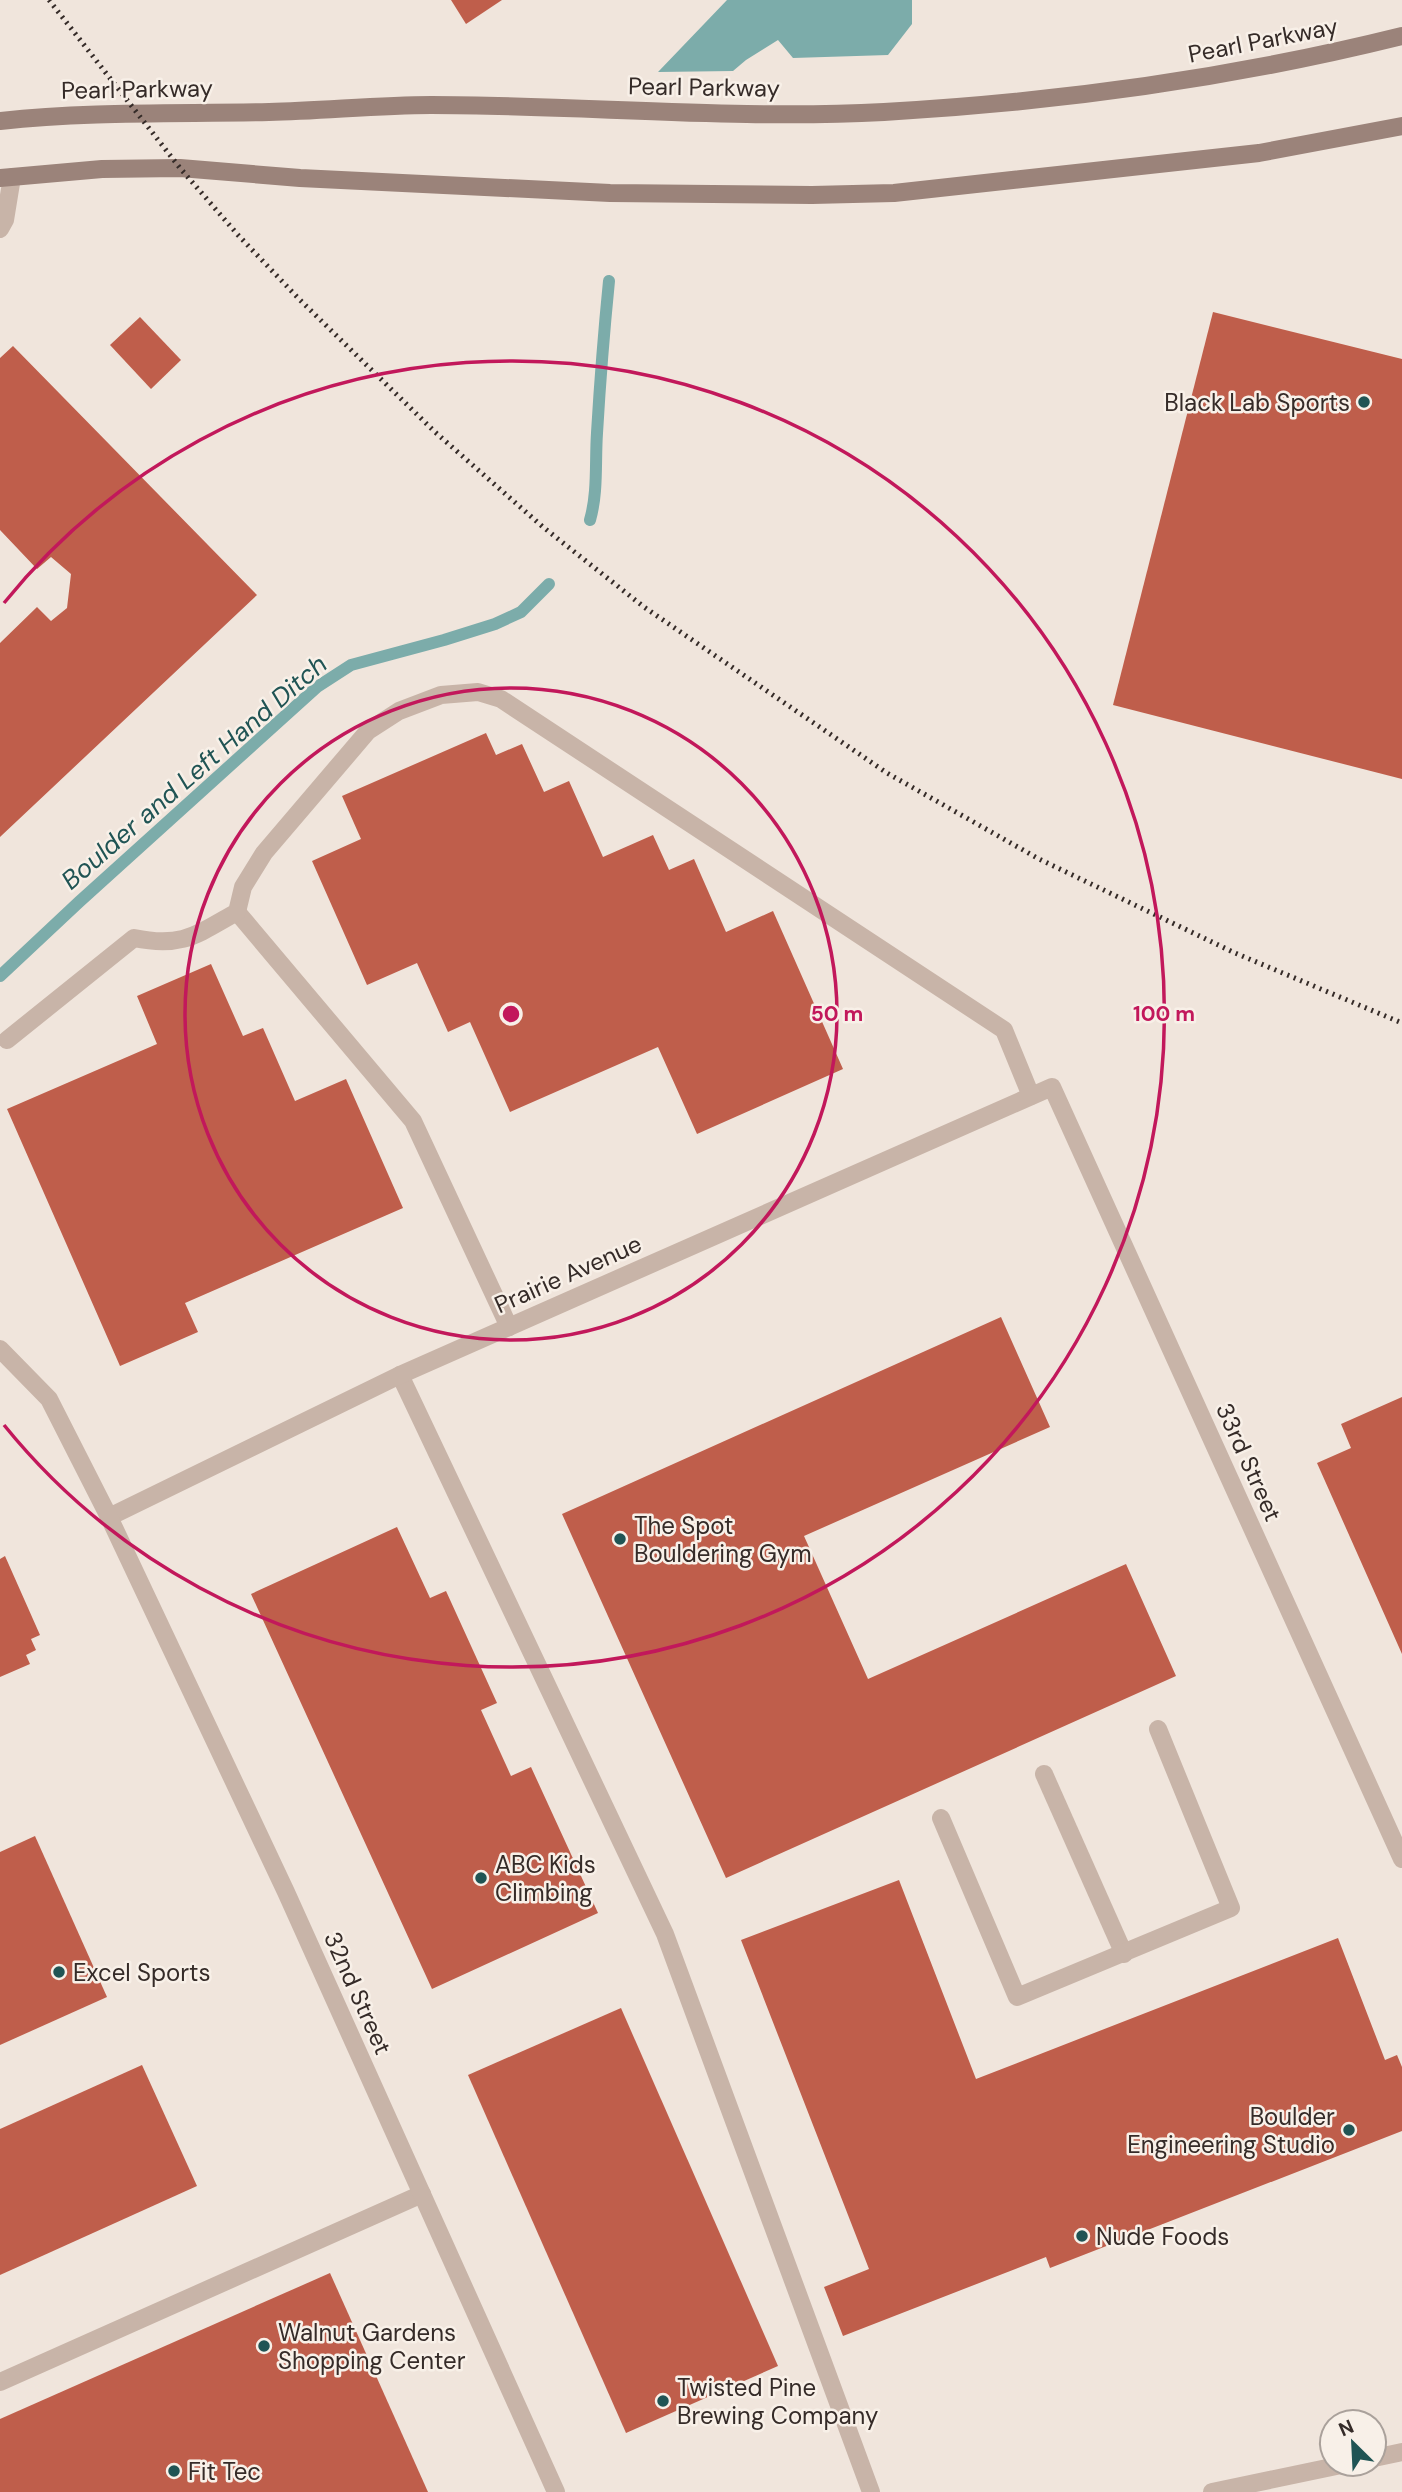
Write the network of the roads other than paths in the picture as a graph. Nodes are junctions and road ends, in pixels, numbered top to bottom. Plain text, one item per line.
1 (1402, 36) edge
2 (0, 121) edge
3 (1402, 127) edge
4 (6, 177) edge
5 (0, 229) edge
6 (237, 912) junction
7 (7, 1040) dead end
8 (1052, 1087) joint
9 (1031, 1096) junction
10 (509, 1327) junction
11 (0, 1349) edge
12 (400, 1375) junction
13 (109, 1517) junction
14 (1158, 1729) dead end
15 (1044, 1774) dead end
16 (941, 1818) dead end
17 (1402, 1859) edge
18 (1124, 1954) junction
19 (422, 2194) junction
20 (0, 2382) edge
21 (1318, 2470) edge
22 (556, 2492) edge
23 (871, 2492) edge
24 (1212, 2492) edge

1 - 2 main road, Pearl Parkway
3 - 4 main road
4 - 5 street
6 - 7 street
6 - 9 street
6 - 10 street
8 - 9 street, Prairie Avenue
8 - 17 street, 33rd Street
9 - 10 street, Prairie Avenue
10 - 12 street, Prairie Avenue
11 - 13 street, 32nd Street
12 - 13 street, Prairie Avenue
12 - 23 street
13 - 19 street, 32nd Street
14 - 18 street
15 - 18 street
16 - 18 street
19 - 20 street
19 - 22 street, 32nd Street
21 - 24 street

